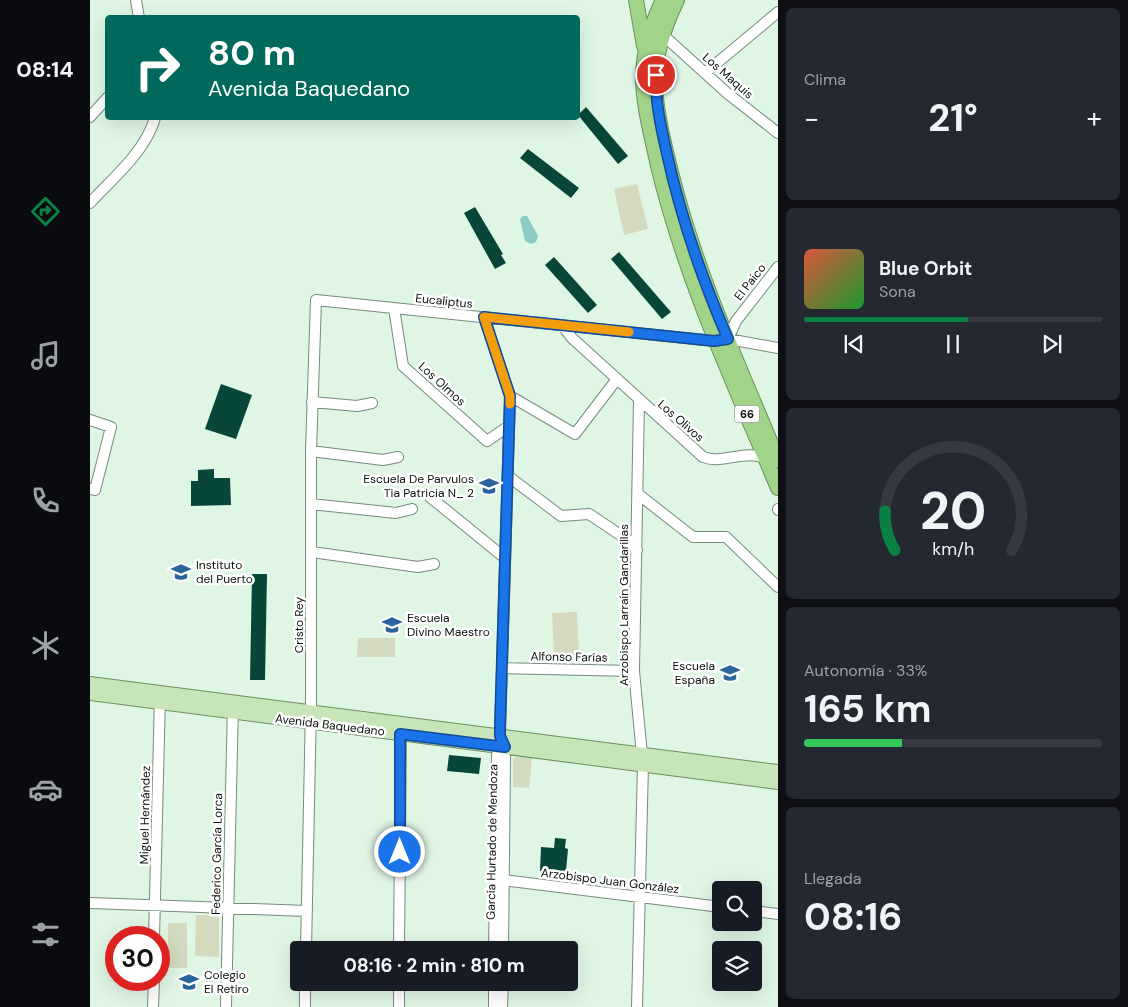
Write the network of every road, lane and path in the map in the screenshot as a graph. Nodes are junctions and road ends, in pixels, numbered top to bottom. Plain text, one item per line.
1 (136, 0) edge
2 (636, 0) edge
3 (663, 0) edge
4 (677, 0) edge
5 (778, 12) edge
6 (138, 15) edge
7 (663, 34) junction
8 (645, 55) junction
9 (705, 73) junction
10 (105, 100) edge
11 (90, 117) edge
12 (153, 120) edge
13 (778, 133) edge
14 (90, 203) edge
15 (778, 267) edge
16 (316, 300) joint
17 (394, 308) junction
18 (484, 317) junction
19 (562, 325) junction
20 (721, 340) junction
21 (778, 348) edge
22 (617, 379) junction
23 (510, 396) junction
24 (639, 401) junction
25 (312, 402) junction
26 (372, 403) dead end
27 (90, 420) edge
28 (509, 426) junction
29 (311, 451) junction
30 (398, 457) dead end
31 (772, 459) edge
32 (508, 476) junction
33 (778, 488) edge
34 (92, 490) edge
35 (638, 494) junction
36 (430, 497) dead end
37 (311, 504) junction
38 (412, 509) dead end
39 (637, 550) junction
40 (312, 552) junction
41 (506, 558) junction
42 (434, 564) dead end
43 (778, 586) edge
44 (502, 668) junction
45 (634, 671) junction
46 (90, 683) edge
47 (90, 694) edge
48 (160, 697) junction
49 (233, 707) junction
50 (311, 717) junction
51 (401, 728) junction
52 (501, 743) junction
53 (643, 759) junction
54 (778, 771) edge
55 (778, 783) edge
56 (499, 880) junction
57 (639, 897) junction
58 (90, 904) edge
59 (155, 906) junction
60 (712, 906) edge
61 (228, 909) junction
62 (307, 911) junction
63 (762, 912) edge
64 (778, 914) edge
65 (154, 926) edge
66 (306, 941) edge
67 (399, 941) edge
68 (495, 941) edge
69 (502, 941) edge
70 (154, 991) edge
71 (306, 991) edge
72 (399, 991) edge
73 (494, 991) edge
74 (502, 991) edge
75 (153, 1007) edge
76 (226, 1007) edge
77 (305, 1007) edge
78 (399, 1007) edge
79 (494, 1007) edge
80 (502, 1007) edge
81 (637, 1007) edge

1 - 6 street
2 - 8 highway
3 - 8 highway, 66
4 - 7 highway, 66
5 - 9 street
7 - 9 street, Los Maquis
7 - 20 highway, 66
8 - 20 highway, 66
9 - 13 street, Los Maquis
10 - 11 street
12 - 14 street
15 - 20 street, El Paico
16 - 17 street, Eucaliptus
16 - 25 street, Cristo Rey
17 - 18 street, Eucaliptus
17 - 28 street, Los Olmos
18 - 19 street, Eucaliptus
18 - 23 street, García Hurtado de Mendoza
19 - 20 street, Eucaliptus
19 - 22 street
20 - 21 street, Eucaliptus
20 - 31 highway, 66
22 - 23 street
22 - 24 street
23 - 28 street, García Hurtado de Mendoza
24 - 31 street, Los Olivos
24 - 35 street, Arzobispo Larraín Gandarillas
25 - 26 street
25 - 29 street, Cristo Rey
27 - 34 street
28 - 32 street, García Hurtado de Mendoza
29 - 30 street
29 - 37 street, Cristo Rey
31 - 33 highway, 66
32 - 39 street
32 - 41 street, García Hurtado de Mendoza
35 - 39 street, Arzobispo Larraín Gandarillas
35 - 43 street
36 - 41 street
37 - 38 street
37 - 40 street, Cristo Rey
39 - 45 street, Arzobispo Larraín Gandarillas
40 - 42 street
40 - 50 street, Cristo Rey
41 - 44 street, García Hurtado de Mendoza
44 - 45 street, Alfonso Farías
44 - 52 street, García Hurtado de Mendoza
45 - 53 street, Arzobispo Larraín Gandarillas
46 - 48 main road, Avenida Baquedano
47 - 48 main road, Avenida Baquedano
48 - 49 main road, Avenida Baquedano
48 - 59 street, Miguel Hernández
49 - 50 main road, Avenida Baquedano
49 - 61 street, Federico García Lorca
50 - 51 main road, Avenida Baquedano
50 - 62 street, Cristo Rey
51 - 52 main road, Avenida Baquedano
51 - 67 street
52 - 53 main road, Avenida Baquedano
52 - 56 street, García Hurtado de Mendoza
53 - 54 main road, Avenida Baquedano
53 - 55 main road, Avenida Baquedano
53 - 57 street, Arzobispo Larraín Gandarillas
56 - 57 street, Arzobispo Juan González
56 - 68 street, García Hurtado de Mendoza
56 - 69 street, García Hurtado de Mendoza
57 - 60 street, Arzobispo Juan González
57 - 81 street, Arzobispo Larraín Gandarillas
58 - 59 street
59 - 61 street
59 - 65 street, Miguel Hernández
61 - 62 street
61 - 76 street, Federico García Lorca
62 - 66 street, Cristo Rey
63 - 64 street
70 - 75 street
71 - 77 street
72 - 78 street
73 - 79 street
74 - 80 street

